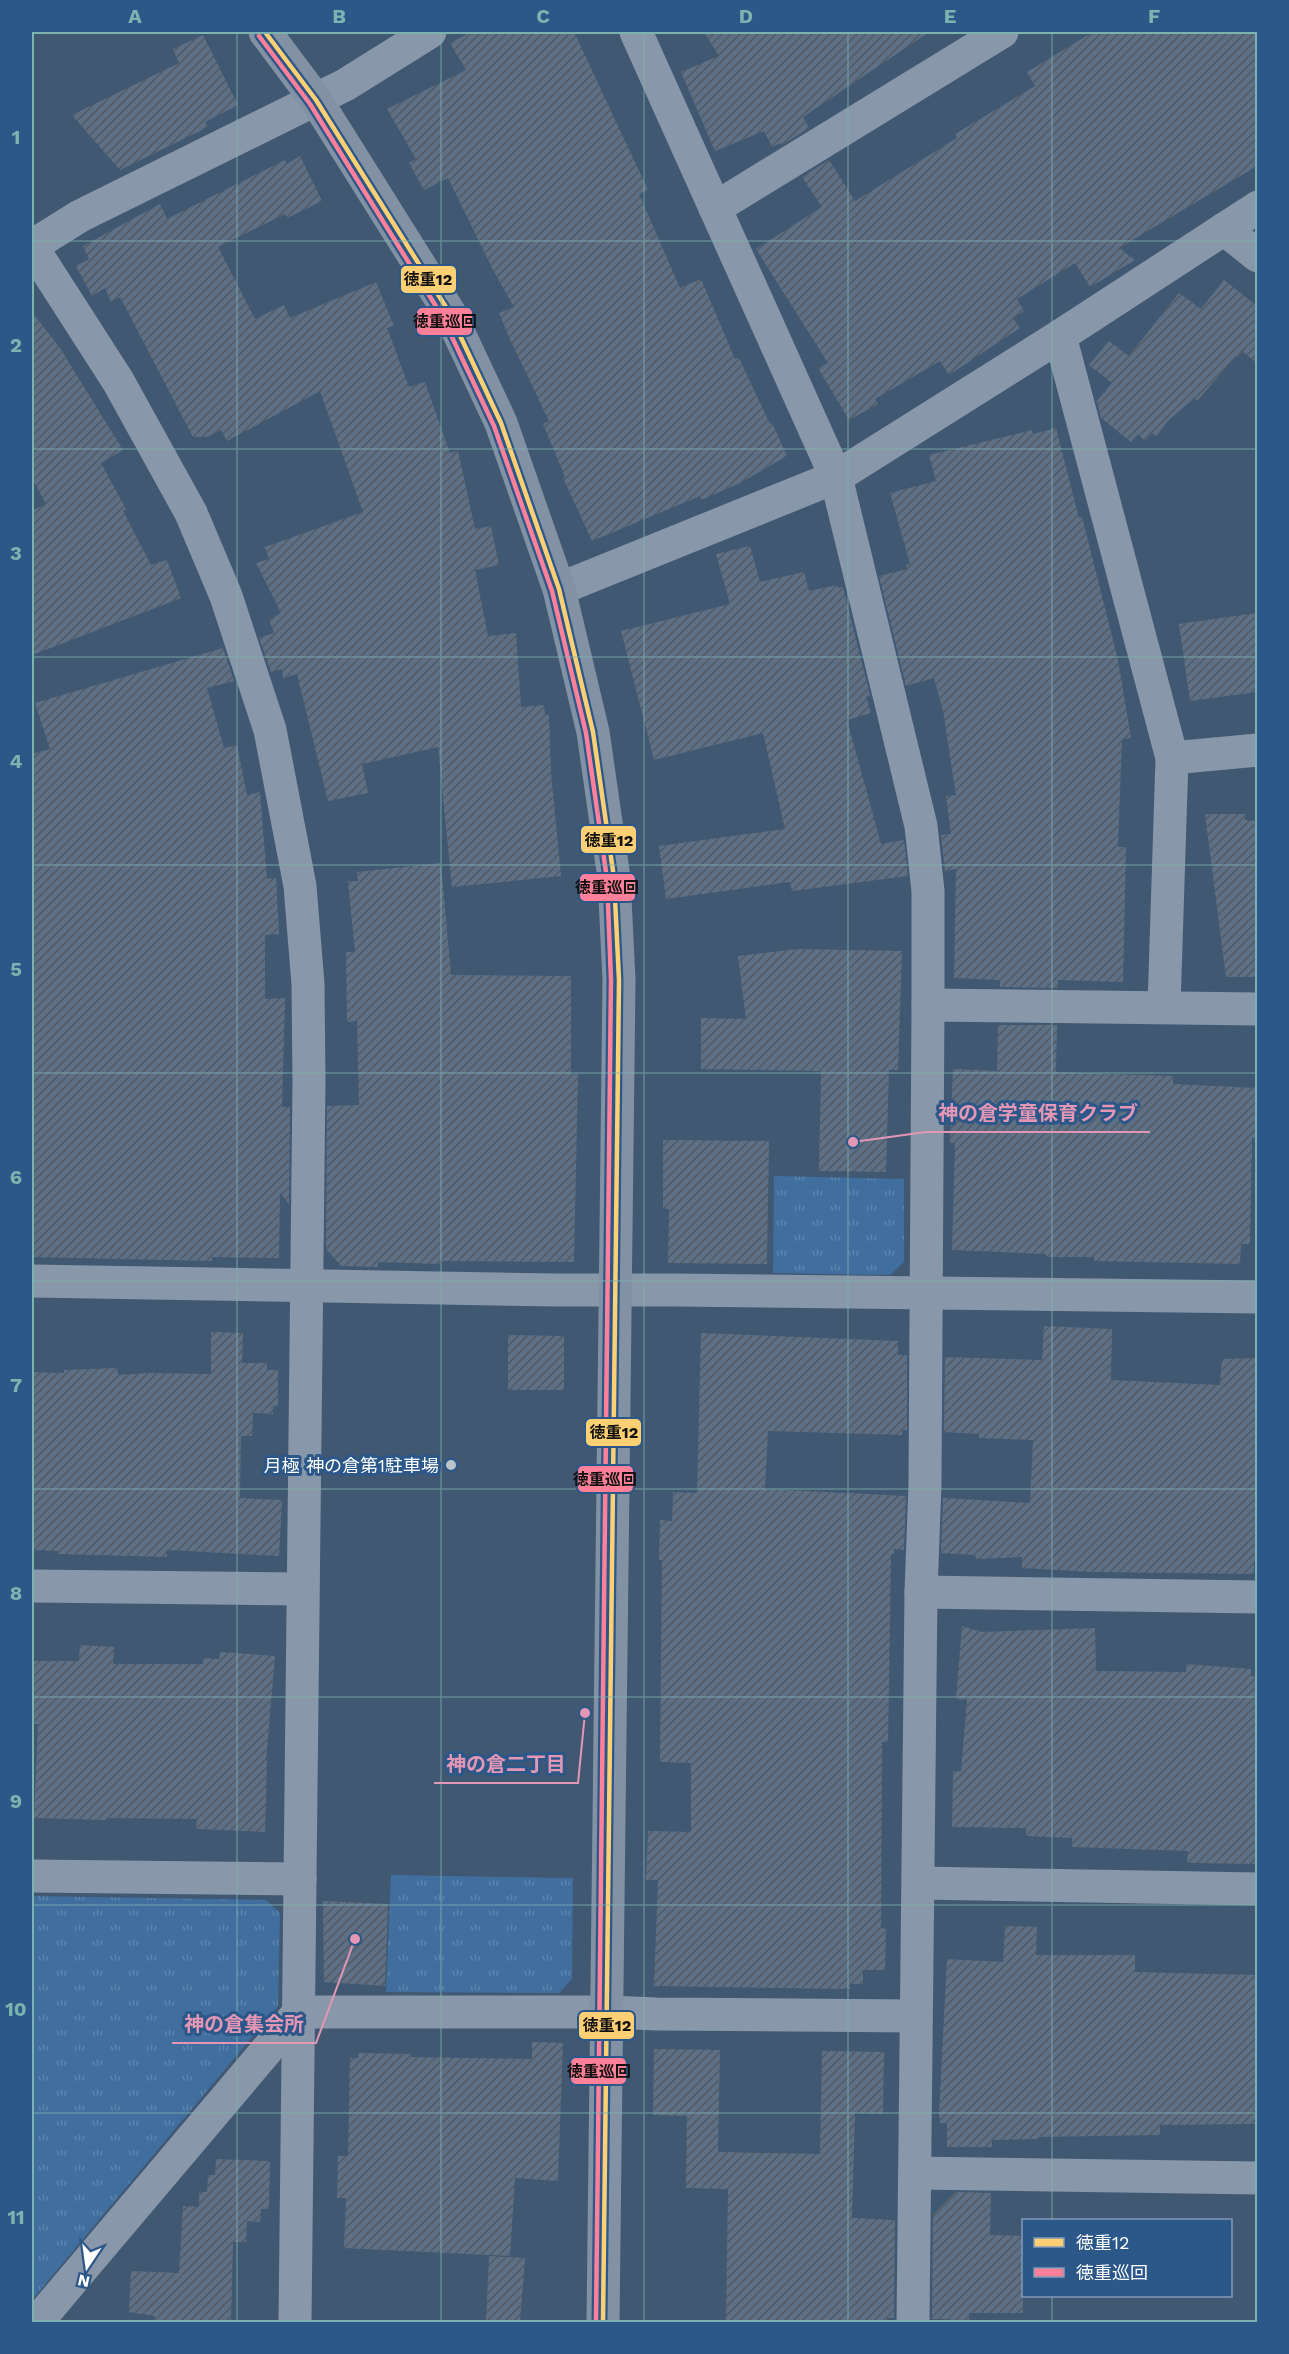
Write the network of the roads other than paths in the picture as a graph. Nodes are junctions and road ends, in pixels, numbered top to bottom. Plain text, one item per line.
1 (265, 32) edge
2 (429, 32) edge
3 (636, 32) edge
4 (1002, 32) edge
5 (316, 100) junction
6 (1257, 207) edge
7 (716, 208) junction
8 (1224, 229) junction
9 (32, 246) edge
10 (1257, 256) edge
11 (1060, 336) junction
12 (836, 477) junction
13 (559, 589) junction
14 (1257, 750) edge
15 (1172, 758) junction
16 (928, 1005) junction
17 (1164, 1007) junction
18 (1257, 1009) edge
19 (32, 1281) edge
20 (306, 1286) junction
21 (615, 1291) junction
22 (925, 1293) junction
23 (1257, 1297) edge
24 (32, 1586) edge
25 (303, 1589) junction
26 (921, 1592) junction
27 (1257, 1597) edge
28 (32, 1876) edge
29 (300, 1880) junction
30 (920, 1883) junction
31 (1257, 1889) edge
32 (299, 2012) junction
33 (608, 2012) junction
34 (916, 2016) junction
35 (915, 2173) junction
36 (1257, 2178) edge
37 (37, 2322) edge
38 (295, 2322) edge
39 (603, 2322) edge
40 (913, 2322) edge

1 - 5 street
2 - 5 street
3 - 7 street
4 - 7 street
5 - 9 street
5 - 13 street
6 - 8 street
7 - 12 street
8 - 10 street
8 - 11 street
9 - 20 street
11 - 12 street
11 - 15 street
12 - 13 street
12 - 16 street
13 - 21 street
14 - 15 street
15 - 17 street
16 - 17 street
16 - 22 street
17 - 18 street
19 - 20 street
20 - 21 street
20 - 25 street
21 - 22 street
21 - 33 street
22 - 23 street
22 - 26 street
24 - 25 street
25 - 29 street
26 - 27 street
26 - 30 street
28 - 29 street
29 - 32 street
30 - 31 street
30 - 34 street
32 - 33 street
32 - 37 street
32 - 38 street
33 - 34 street
33 - 39 street
34 - 35 street
35 - 36 street
35 - 40 street

